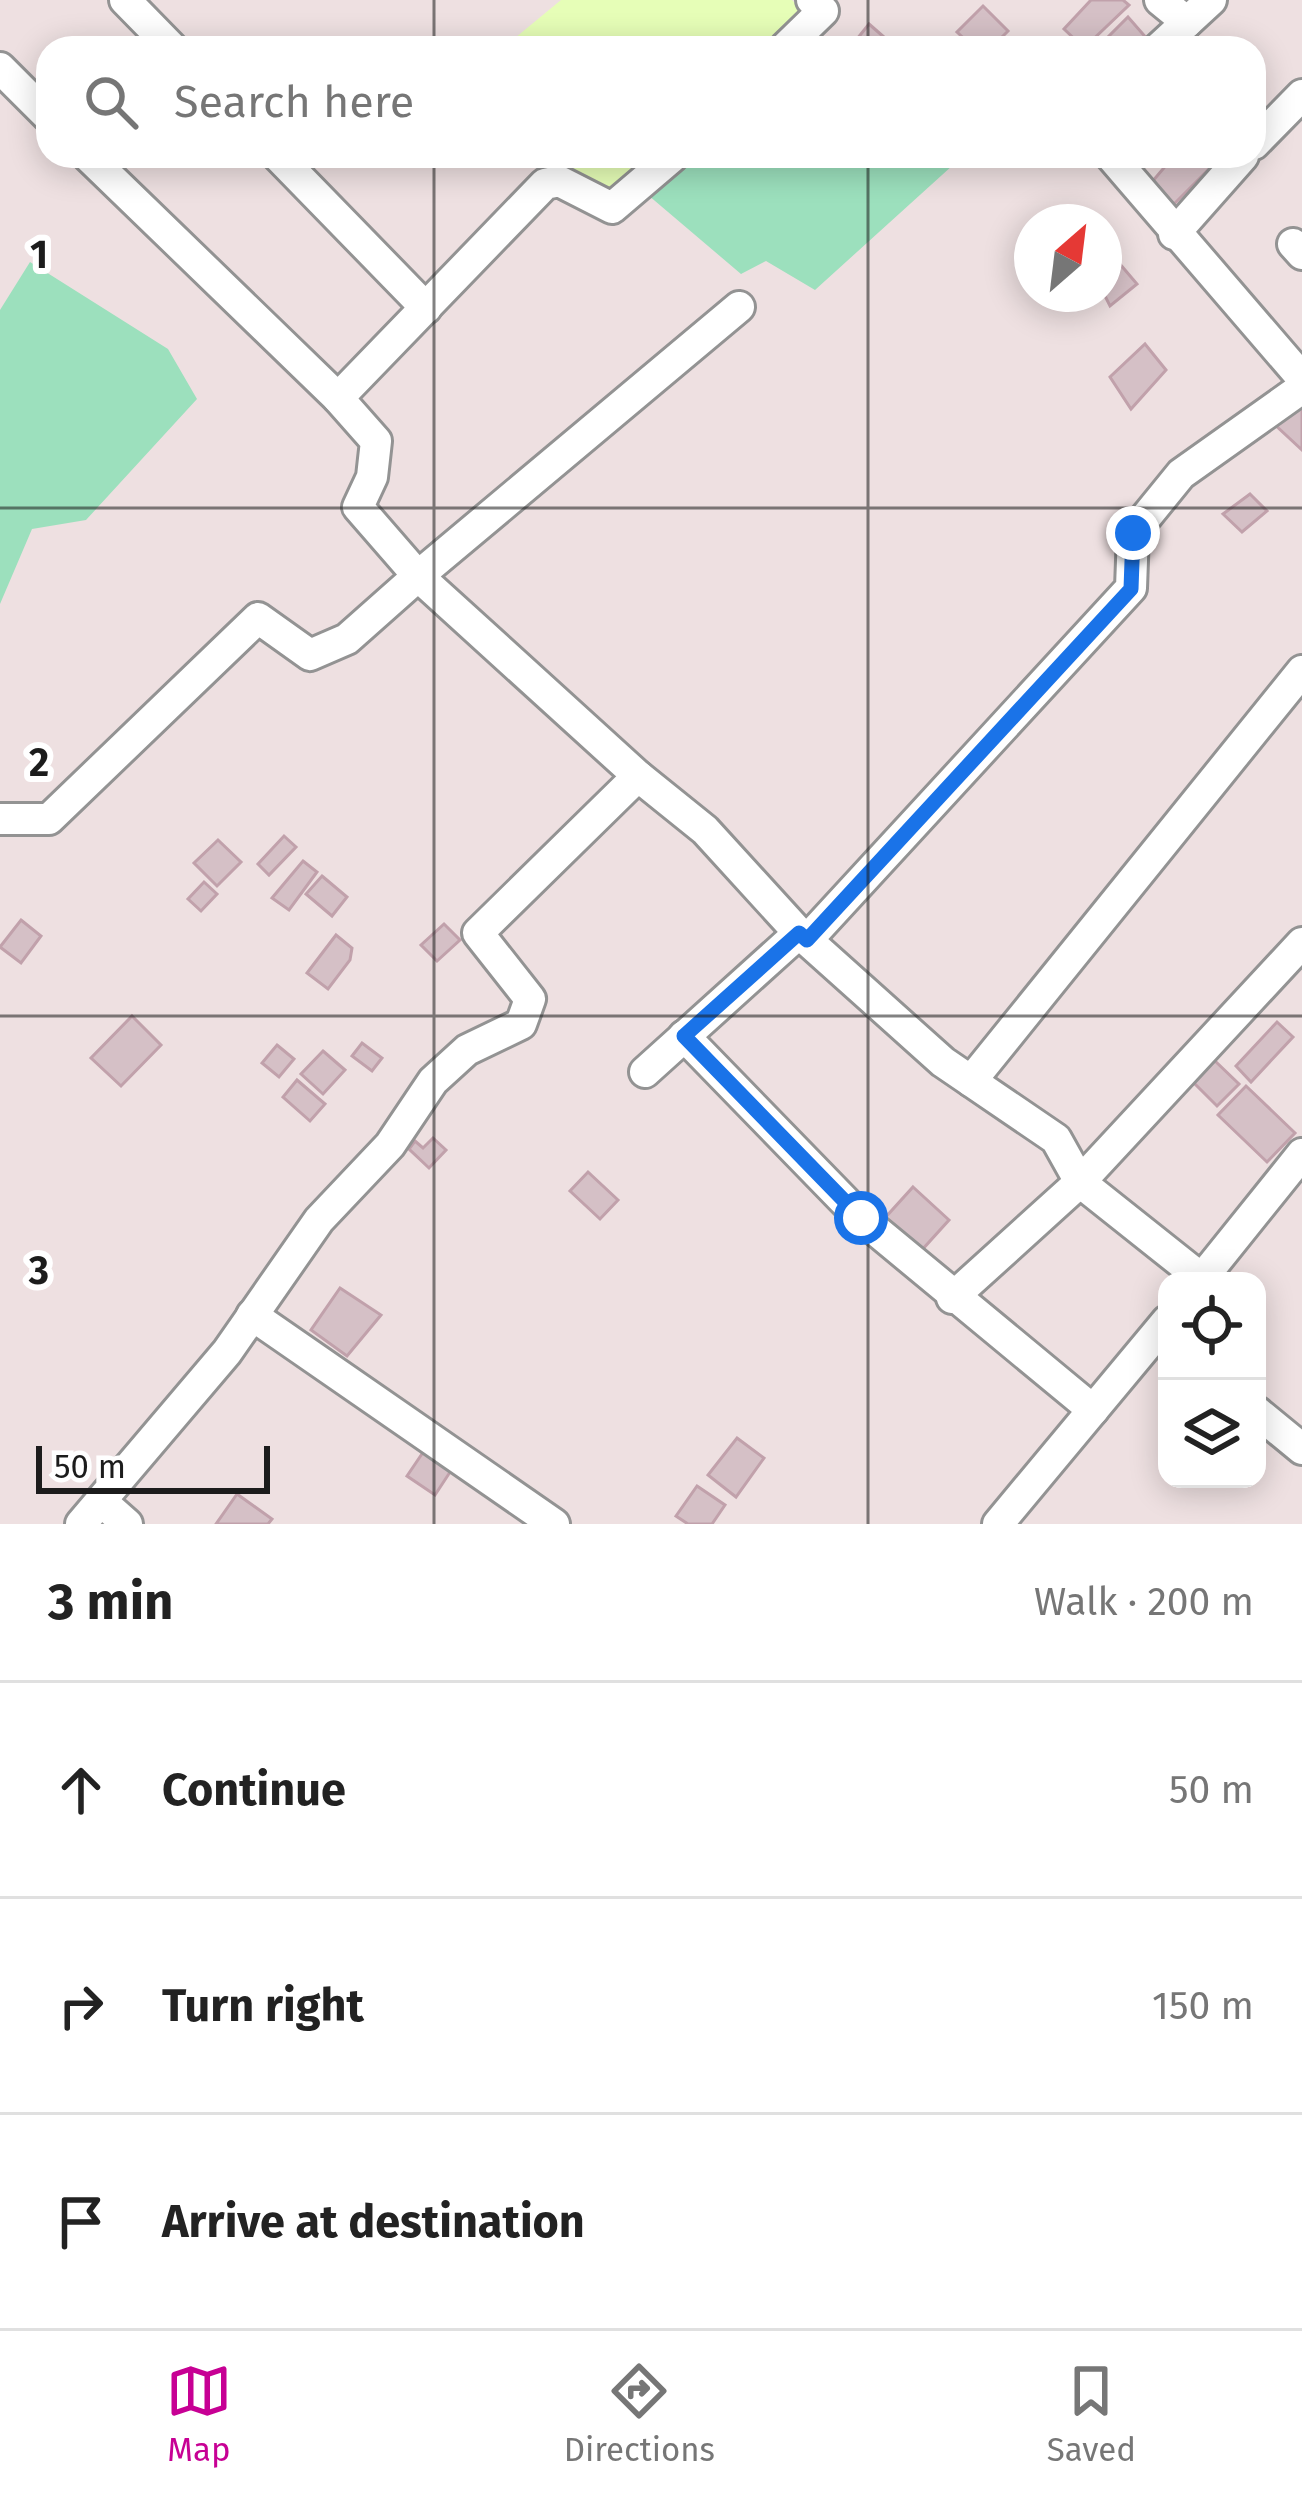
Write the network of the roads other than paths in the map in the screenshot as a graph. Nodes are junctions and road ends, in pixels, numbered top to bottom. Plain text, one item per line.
1 (125, 0) edge
2 (1160, 0) edge
3 (1211, 0) edge
4 (824, 4) edge
5 (1187, 22) junction
6 (160, 36) edge
7 (796, 36) edge
8 (1172, 36) edge
9 (0, 68) edge
10 (1302, 95) edge
11 (36, 104) edge
12 (1266, 132) edge
13 (100, 168) edge
14 (290, 168) edge
15 (659, 168) edge
16 (1122, 168) edge
17 (1232, 168) edge
18 (1174, 234) junction
19 (739, 307) dead end
20 (426, 308) junction
21 (1302, 377) edge
22 (1302, 388) edge
23 (338, 398) junction
24 (418, 576) junction
25 (1302, 671) edge
26 (638, 776) junction
27 (0, 819) edge
28 (803, 937) junction
29 (1302, 943) edge
30 (684, 1036) junction
31 (645, 1072) dead end
32 (971, 1081) junction
33 (1302, 1154) edge
34 (1080, 1182) junction
35 (1191, 1272) edge
36 (1207, 1272) edge
37 (952, 1298) junction
38 (253, 1315) junction
39 (1158, 1338) edge
40 (1093, 1410) junction
41 (1266, 1419) edge
42 (1302, 1449) edge
43 (91, 1512) edge
44 (127, 1524) edge
45 (554, 1524) edge
46 (998, 1524) edge

1 - 6 street
2 - 5 street
3 - 5 street
4 - 7 street
5 - 8 street
9 - 11 street
10 - 12 street
13 - 23 street
14 - 20 street
15 - 20 street
16 - 18 street
17 - 18 street
18 - 21 street
19 - 24 street
20 - 23 street
22 - 28 street
23 - 24 street
24 - 26 street
24 - 27 street
25 - 32 street
26 - 28 street
26 - 38 street
28 - 30 street
28 - 32 street
29 - 34 street
30 - 31 street
30 - 37 street
32 - 34 street
33 - 36 street
34 - 35 street
34 - 37 street
37 - 40 street
38 - 43 street
38 - 45 street
39 - 40 street
40 - 46 street
41 - 42 street
43 - 44 street

